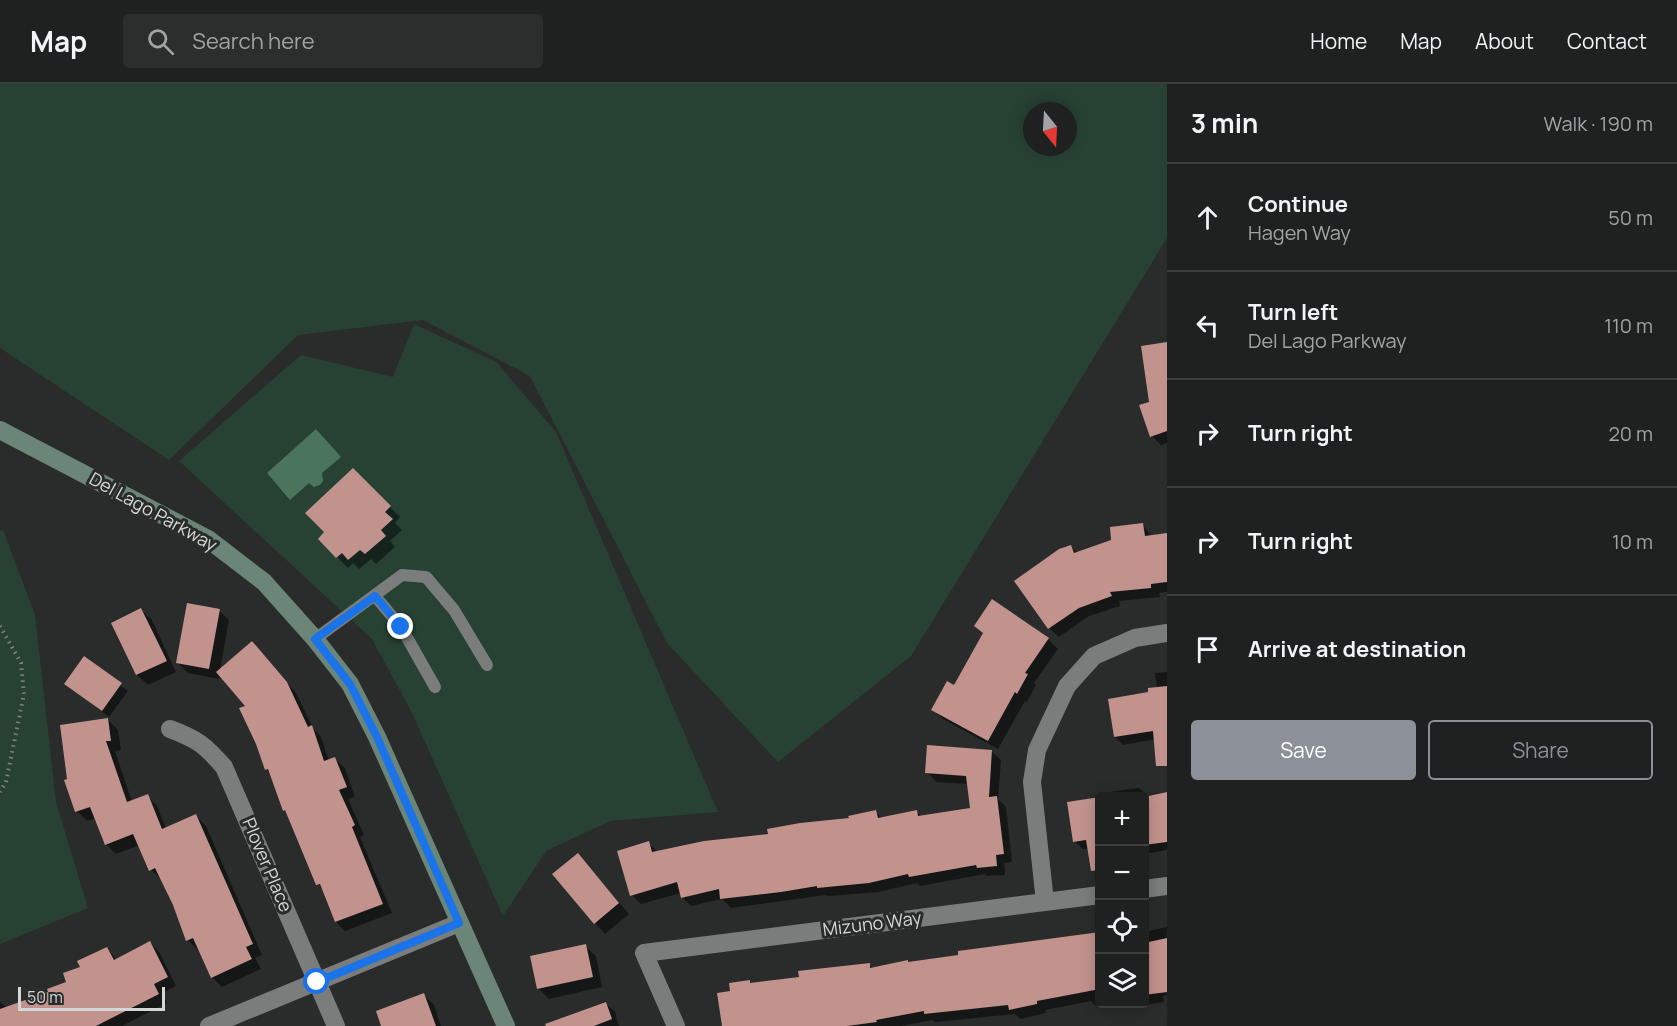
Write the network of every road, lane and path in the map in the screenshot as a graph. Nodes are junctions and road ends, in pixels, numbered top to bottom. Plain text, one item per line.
1 (0, 430) edge
2 (375, 596) junction
3 (0, 626) edge
4 (1167, 633) edge
5 (315, 639) junction
6 (487, 665) dead end
7 (435, 687) dead end
8 (170, 729) dead end
9 (0, 792) edge
10 (1167, 886) edge
11 (1149, 888) edge
12 (1095, 896) edge
13 (1045, 902) junction
14 (459, 923) junction
15 (317, 982) junction
16 (209, 1026) edge
17 (336, 1026) edge
18 (506, 1026) edge
19 (676, 1026) edge

1 - 5 street, Del Lago Parkway
2 - 5 lane
2 - 6 lane
2 - 7 lane
3 - 9 path
4 - 13 street
5 - 14 street, Del Lago Parkway
8 - 15 street, Plover Place
10 - 11 street
12 - 13 street, Mizuno Way
13 - 19 street, Mizuno Way
14 - 15 street
14 - 18 street, Del Lago Parkway
15 - 16 street
15 - 17 street, Plover Place

